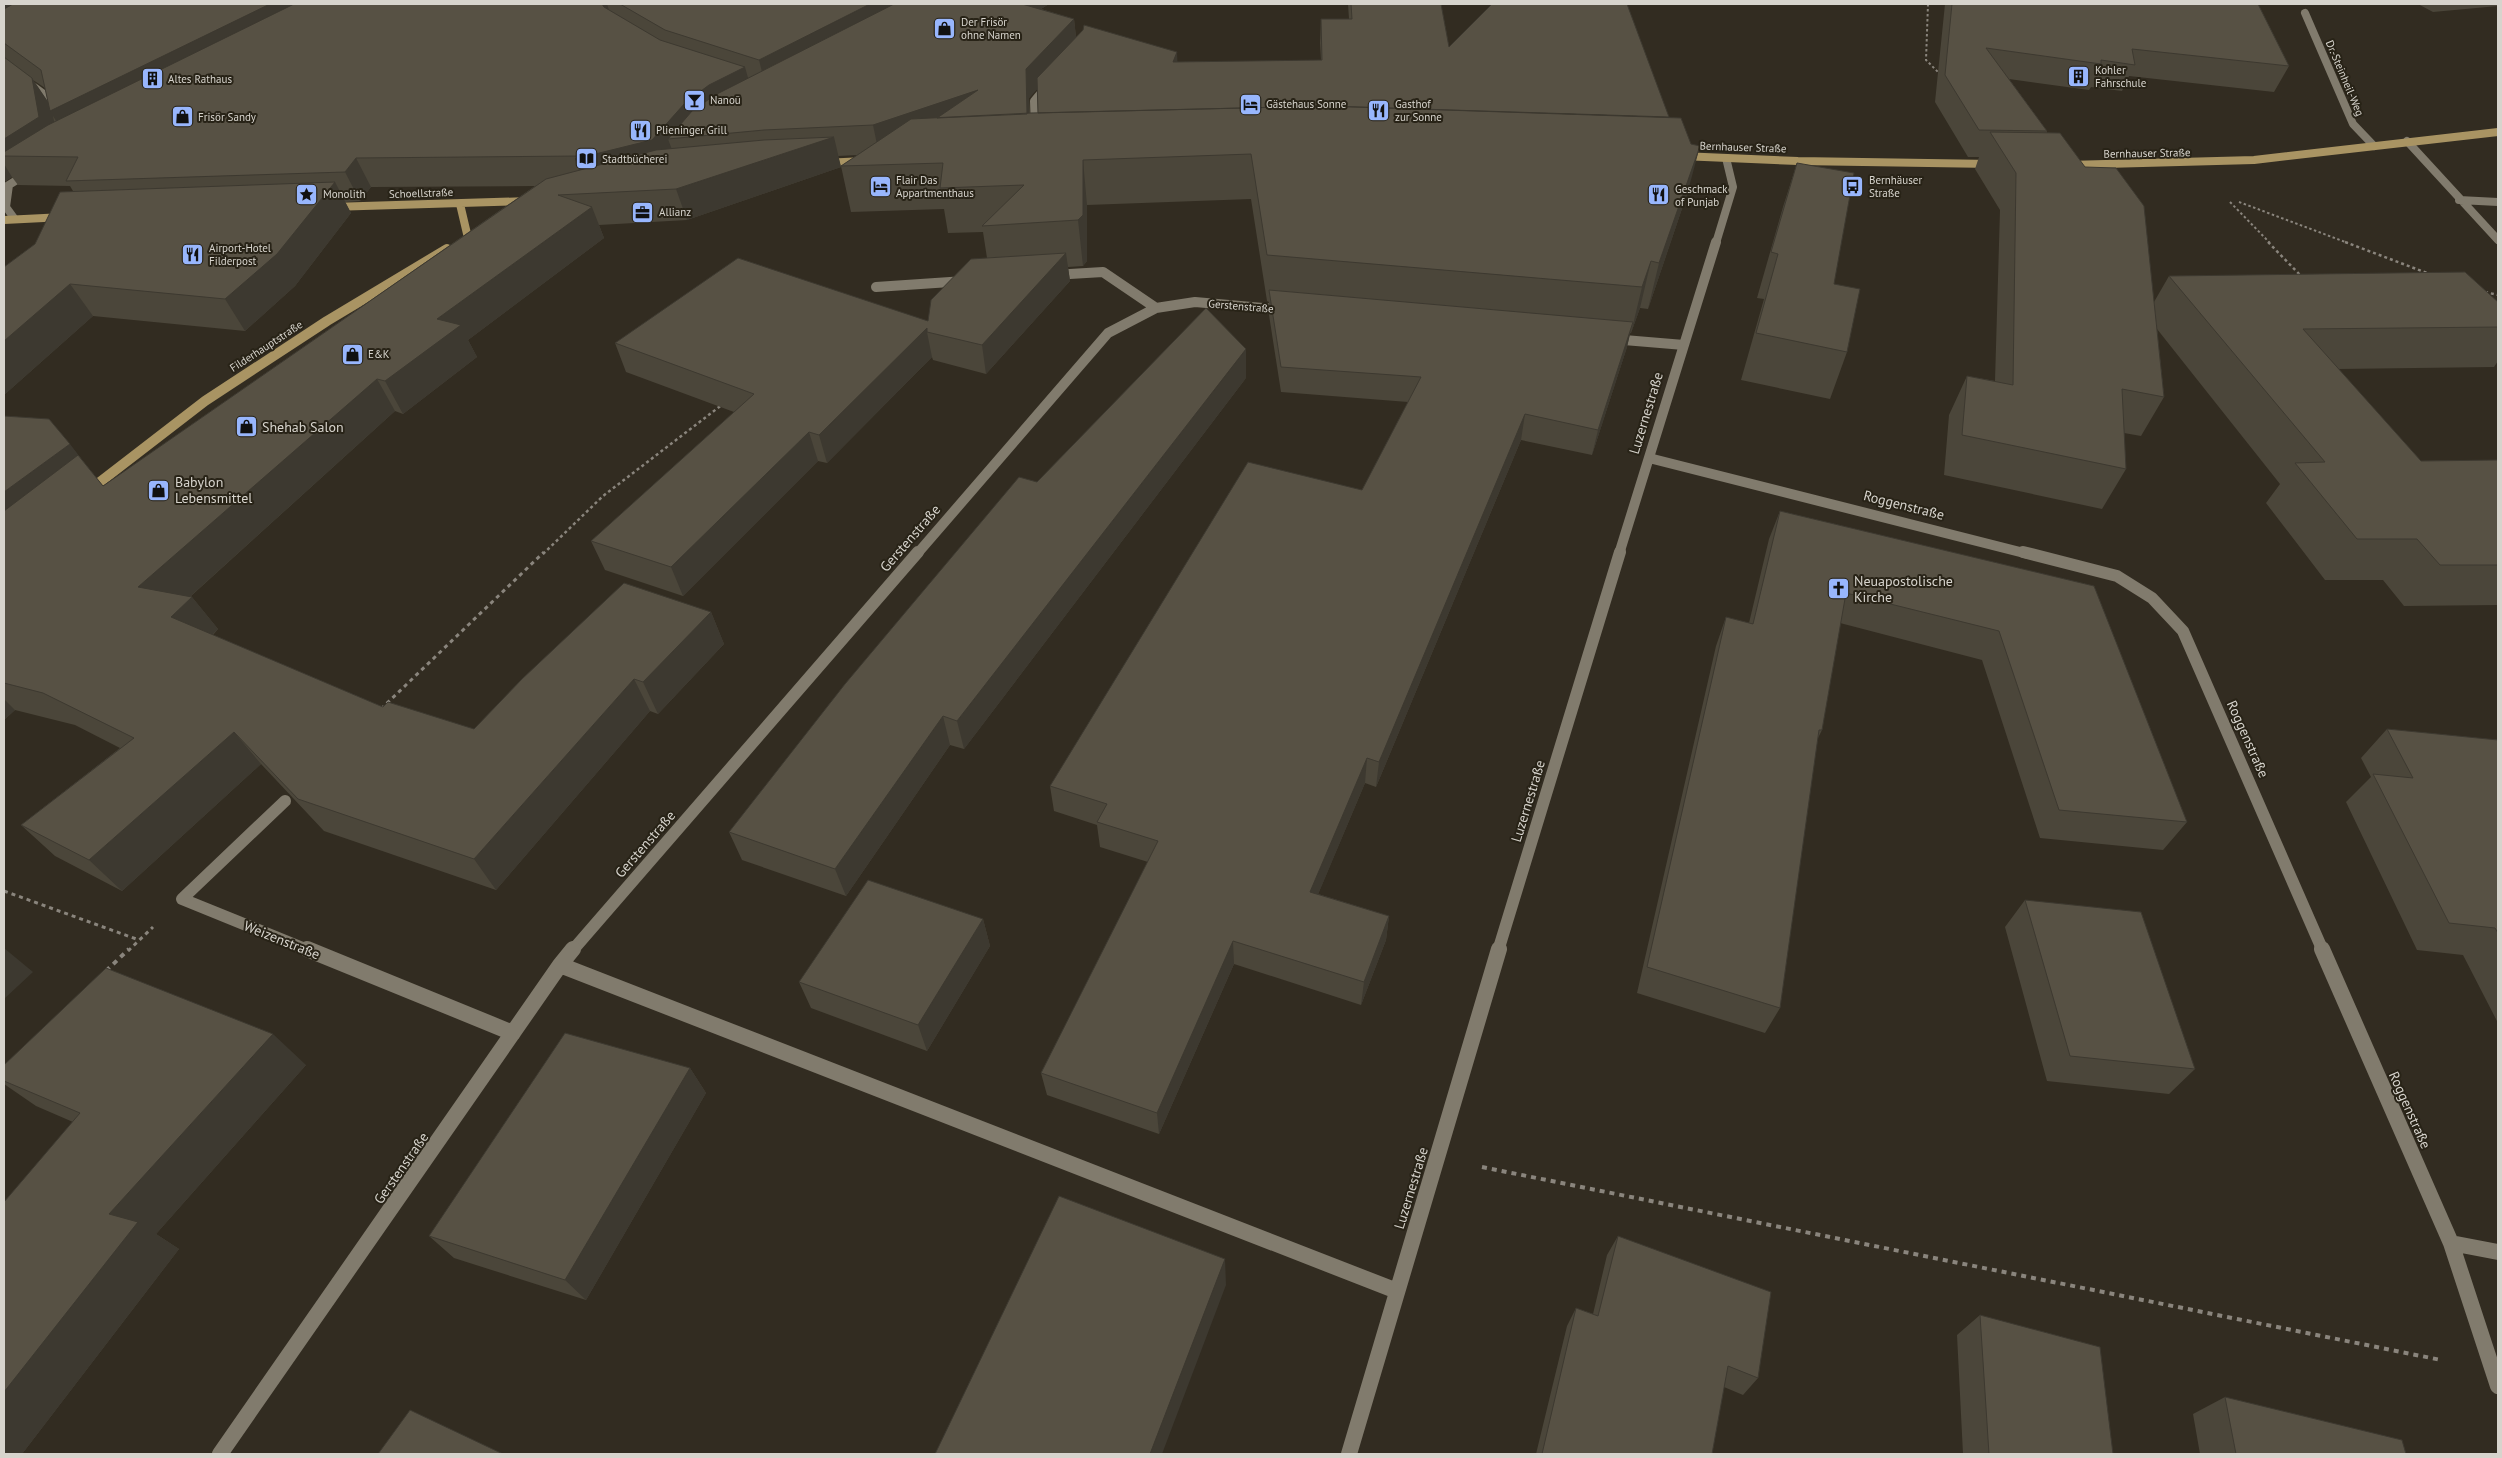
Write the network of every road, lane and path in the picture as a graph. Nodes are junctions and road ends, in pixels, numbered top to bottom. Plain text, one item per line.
1 (1928, 4) edge
2 (2305, 13) dead end
3 (4, 65) edge
4 (1944, 78) edge
5 (1052, 79) edge
6 (60, 122) edge
7 (2498, 132) edge
8 (1036, 135) edge
9 (2406, 141) junction
10 (2374, 146) junction
11 (1669, 155) edge
12 (1726, 158) junction
13 (872, 160) edge
14 (812, 163) edge
15 (2004, 164) edge
16 (2060, 165) edge
17 (33, 170) edge
18 (6, 187) edge
19 (2460, 200) junction
20 (540, 201) edge
21 (2498, 202) edge
22 (460, 204) junction
23 (321, 208) edge
24 (72, 216) edge
25 (14, 218) junction
26 (4, 220) edge
27 (2498, 240) edge
28 (2430, 274) edge
29 (1044, 276) edge
30 (2304, 279) edge
31 (974, 280) edge
32 (876, 287) dead end
33 (2485, 292) edge
34 (2498, 295) edge
35 (1156, 308) junction
36 (1302, 311) edge
37 (1596, 337) edge
38 (1684, 345) junction
39 (727, 401) edge
40 (1649, 458) junction
41 (81, 496) edge
42 (377, 713) edge
43 (284, 801) edge
44 (4, 891) edge
45 (182, 899) junction
46 (139, 940) junction
47 (560, 965) junction
48 (103, 974) edge
49 (513, 1033) junction
50 (1437, 1158) junction
51 (2451, 1243) junction
52 (2498, 1252) edge
53 (1396, 1291) junction
54 (2493, 1370) junction
55 (2498, 1386) edge
56 (220, 1454) edge
57 (1349, 1454) edge

1 - 4 path
2 - 10 street, Dr.-Steinheil-Weg
3 - 6 street
5 - 8 street
7 - 9 main road, Bernhauser Straße
9 - 10 main road, Bernhauser Straße
9 - 19 street
10 - 16 main road, Bernhauser Straße
11 - 12 main road, Bernhauser Straße
12 - 15 main road, Bernhauser Straße
12 - 38 street, Luzernestraße
13 - 14 main road
17 - 18 street
18 - 25 street
19 - 21 street
19 - 27 street
20 - 22 main road, Schoellstraße
22 - 23 main road, Schoellstraße
22 - 41 main road, Filderhauptstraße
24 - 25 main road
25 - 26 main road
28 - 30 path
29 - 35 street
31 - 32 street
33 - 34 path
35 - 36 street, Gerstenstraße
35 - 47 street, Gerstenstraße
37 - 38 street
38 - 40 street, Luzernestraße
39 - 42 path
40 - 50 street, Luzernestraße
40 - 51 street, Roggenstraße
43 - 45 street
44 - 46 path
45 - 46 path
45 - 49 street, Weizenstraße
46 - 48 path
47 - 49 street, Gerstenstraße
47 - 53 street
49 - 56 street, Gerstenstraße
50 - 53 street, Luzernestraße
50 - 54 path
51 - 52 street
51 - 54 street, Roggenstraße
53 - 57 street, Luzernestraße
54 - 55 street, Roggenstraße

